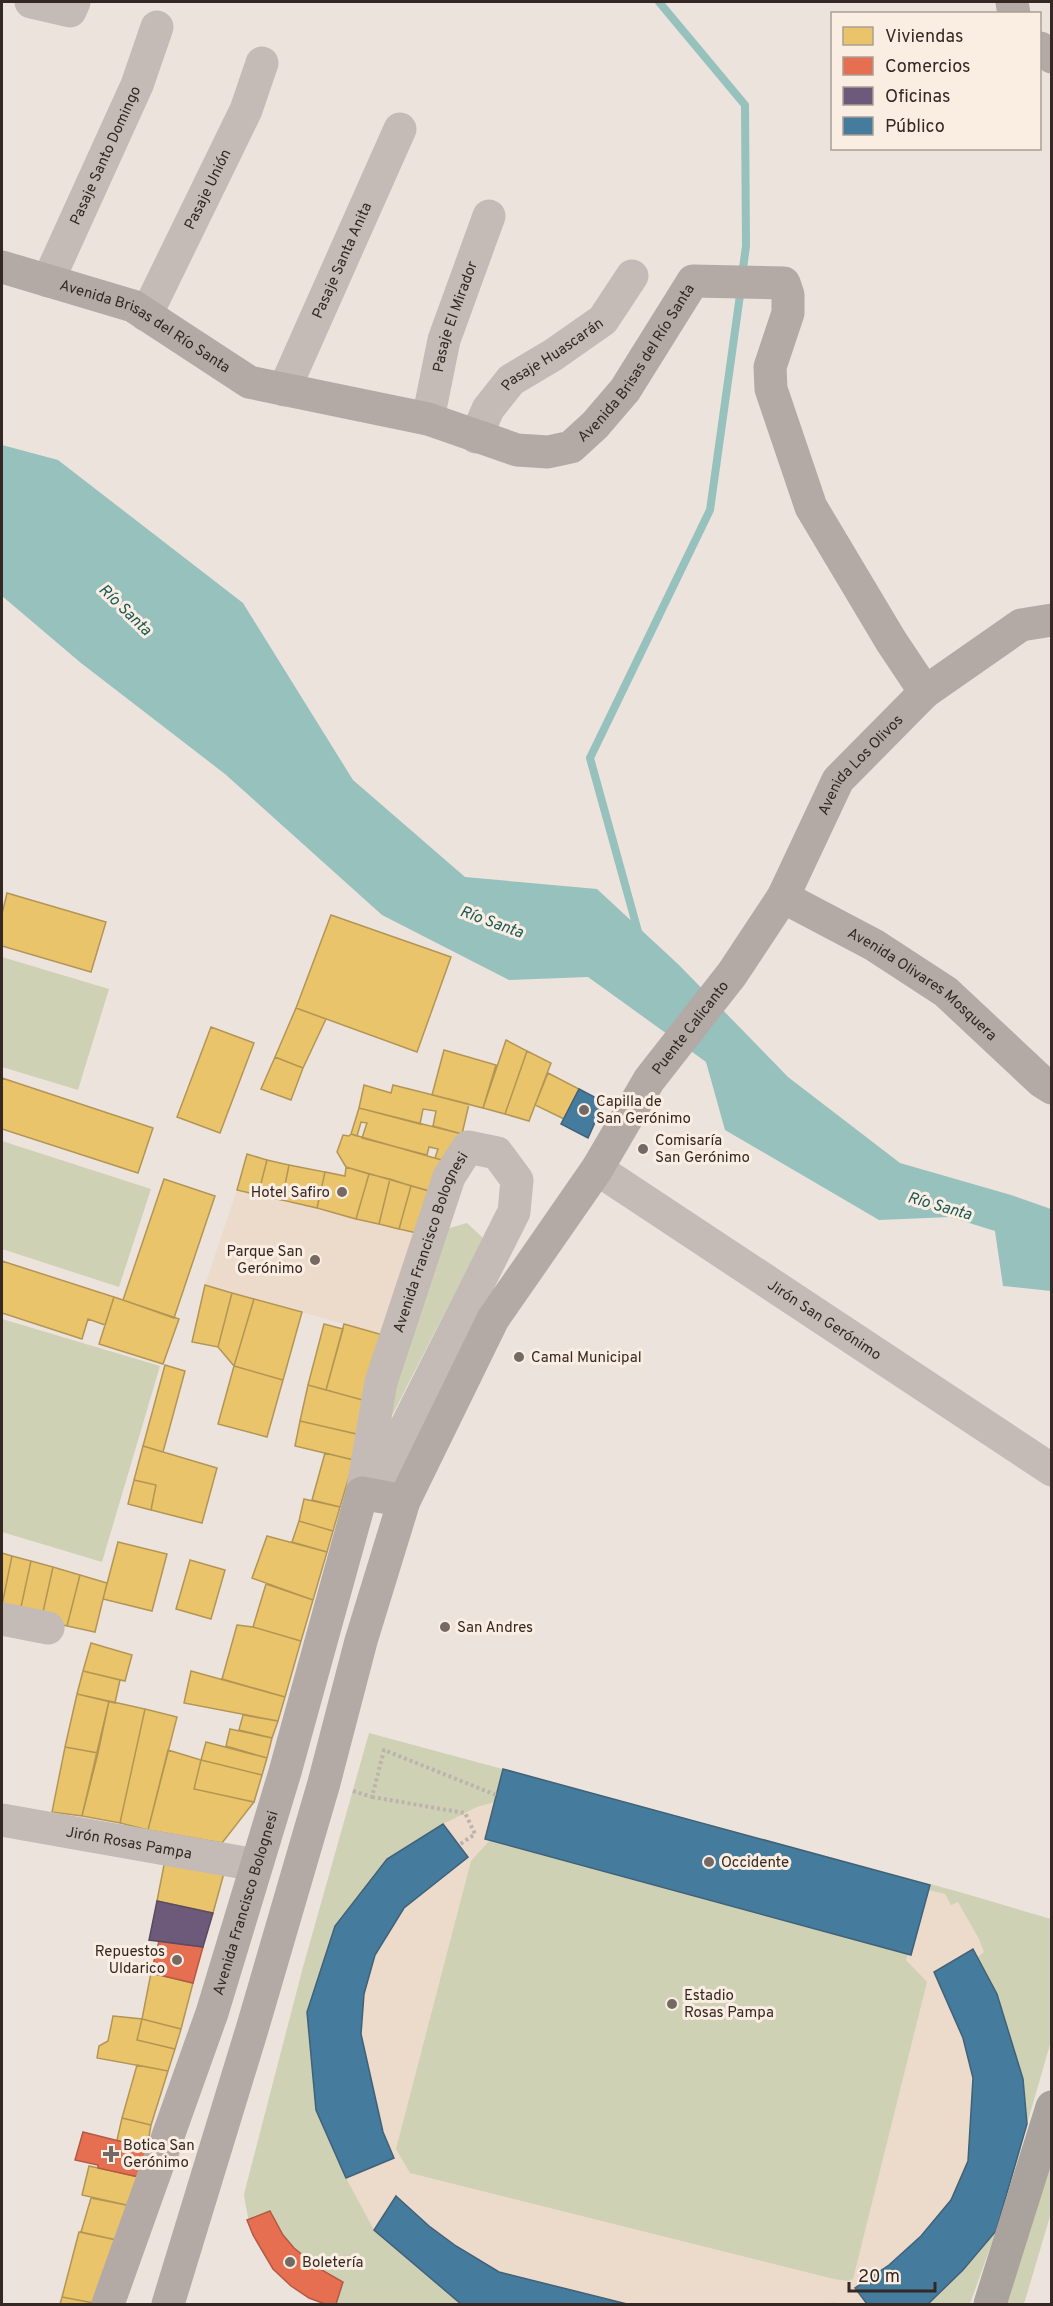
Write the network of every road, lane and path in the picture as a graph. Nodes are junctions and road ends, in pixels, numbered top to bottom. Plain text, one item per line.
1 (31, 2) edge
2 (74, 2) edge
3 (158, 27) dead end
4 (262, 63) dead end
5 (400, 129) dead end
6 (489, 216) dead end
7 (2, 267) edge
8 (632, 276) dead end
9 (48, 281) junction
10 (146, 315) junction
11 (284, 390) junction
12 (428, 419) junction
13 (476, 437) junction
14 (1052, 620) edge
15 (926, 692) junction
16 (783, 897) junction
17 (732, 974) joint
18 (649, 1080) joint
19 (1052, 1088) edge
20 (597, 1169) junction
21 (1052, 1470) edge
22 (381, 1497) junction
23 (2, 1619) edge
24 (48, 1628) dead end
25 (323, 1631) junction
26 (361, 1641) junction
27 (285, 1772) junction
28 (338, 1787) junction
29 (496, 1795) dead end
30 (372, 1797) junction
31 (2, 1821) edge
32 (459, 1845) dead end
33 (256, 1865) junction
34 (212, 2013) junction
35 (253, 2026) junction
36 (1052, 2107) edge
37 (108, 2304) edge
38 (168, 2304) edge
39 (990, 2304) edge

1 - 2 street
3 - 9 street, Pasaje Santo Domingo
4 - 10 street, Pasaje Unión
5 - 11 street, Pasaje Santa Anita
6 - 12 street, Pasaje El Mirador
7 - 9 main road, Avenida Brisas del Río Santa
8 - 13 street, Pasaje Huascarán
9 - 10 main road, Avenida Brisas del Río Santa
10 - 11 main road, Avenida Brisas del Río Santa
11 - 12 main road, Avenida Brisas del Río Santa
12 - 13 main road, Avenida Brisas del Río Santa
13 - 15 main road, Avenida Brisas del Río Santa
14 - 15 main road, Avenida Los Olivos
15 - 16 main road, Avenida Los Olivos
16 - 17 main road, Avenida Los Olivos
16 - 19 main road, Avenida Olivares Mosquera
17 - 18 main road, Puente Calicanto
18 - 20 main road, Avenida Francisco Bolognesi
20 - 21 street, Jirón San Gerónimo
20 - 22 main road, Avenida Francisco Bolognesi
22 - 22 street, Avenida Francisco Bolognesi
22 - 25 main road, Avenida Francisco Bolognesi
22 - 26 main road, Avenida Francisco Bolognesi
23 - 24 street
25 - 26 main road
25 - 27 main road, Avenida Francisco Bolognesi
26 - 28 main road, Avenida Francisco Bolognesi
27 - 28 main road
27 - 33 main road, Avenida Francisco Bolognesi
28 - 30 path
28 - 35 main road, Avenida Francisco Bolognesi
29 - 30 path
30 - 32 path
31 - 33 street, Jirón Rosas Pampa
33 - 34 main road, Avenida Francisco Bolognesi
34 - 35 main road
34 - 37 main road, Avenida Francisco Bolognesi
35 - 38 main road, Avenida Francisco Bolognesi
36 - 39 highway

